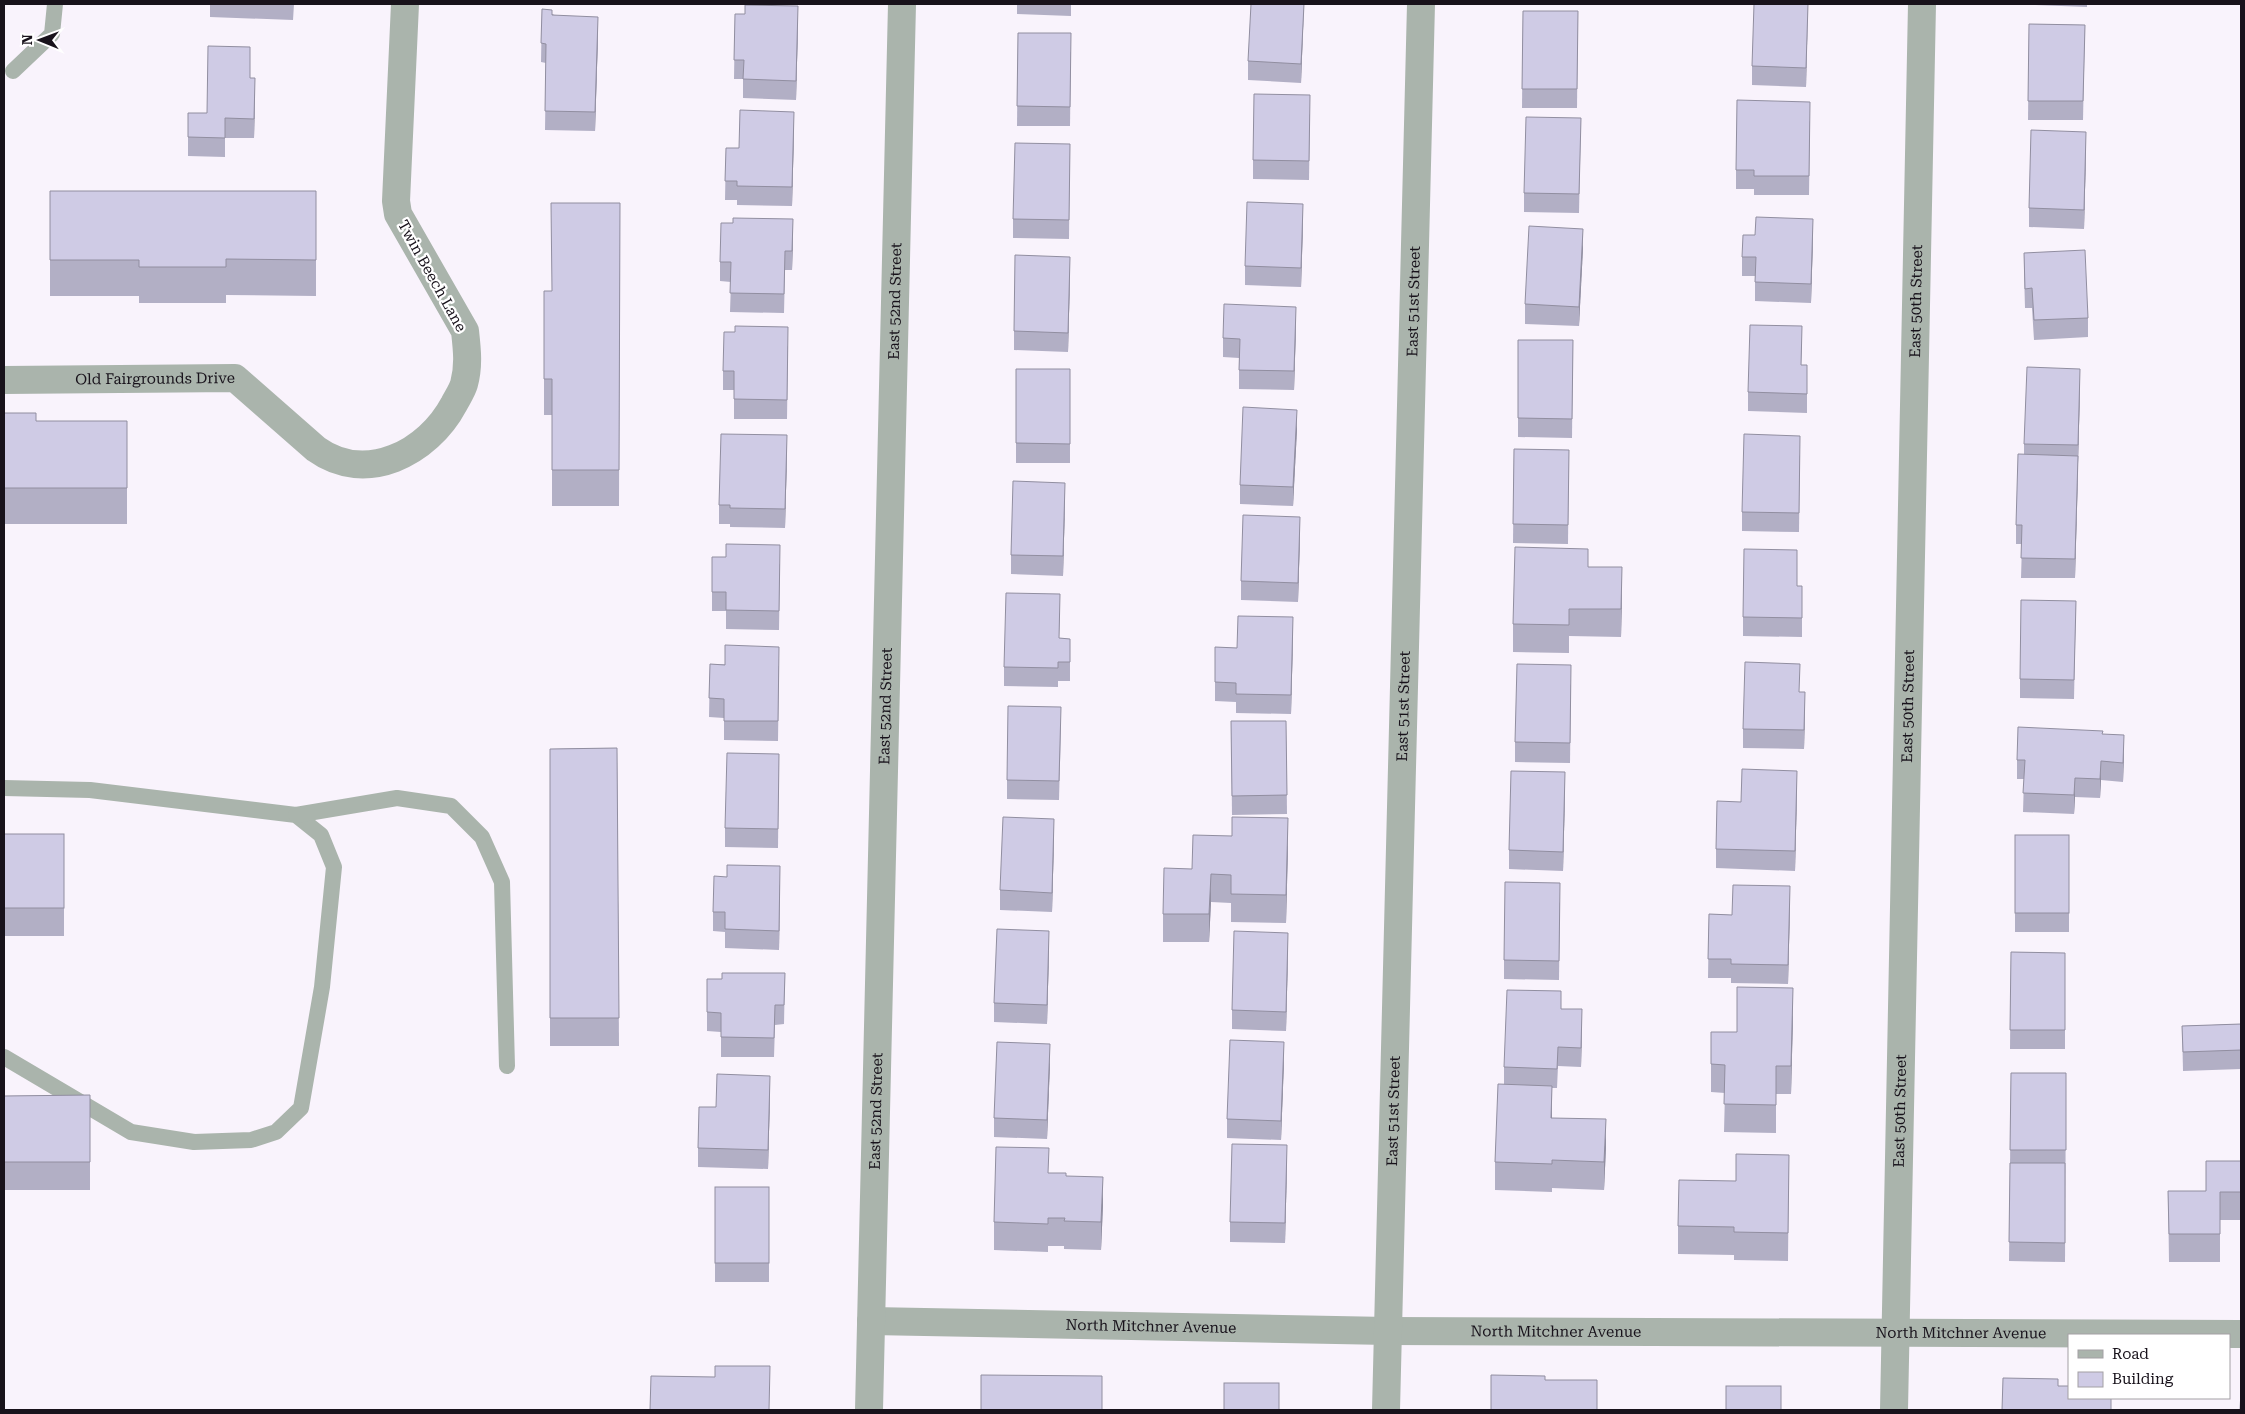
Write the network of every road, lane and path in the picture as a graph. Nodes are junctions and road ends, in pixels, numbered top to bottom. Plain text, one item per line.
1 (55, 4) edge
2 (406, 4) edge
3 (902, 4) edge
4 (1420, 4) edge
5 (1922, 4) edge
6 (13, 71) dead end
7 (4, 380) edge
8 (366, 465) joint
9 (4, 788) edge
10 (296, 815) junction
11 (4, 1057) edge
12 (507, 1066) dead end
13 (871, 1321) junction
14 (1388, 1331) junction
15 (1896, 1332) junction
16 (2241, 1334) edge
17 (869, 1410) edge
18 (1386, 1410) edge
19 (1894, 1410) edge

1 - 6 lane
2 - 8 street, Twin Beech Lane
3 - 13 street, East 52nd Street
4 - 14 street, East 51st Street
5 - 15 street, East 50th Street
7 - 8 street, Old Fairgrounds Drive
9 - 10 lane
10 - 11 lane
10 - 12 lane
13 - 14 street, North Mitchner Avenue
13 - 17 street, East 52nd Street
14 - 15 street, North Mitchner Avenue
14 - 18 street, East 51st Street
15 - 16 street, North Mitchner Avenue
15 - 19 street, East 50th Street

